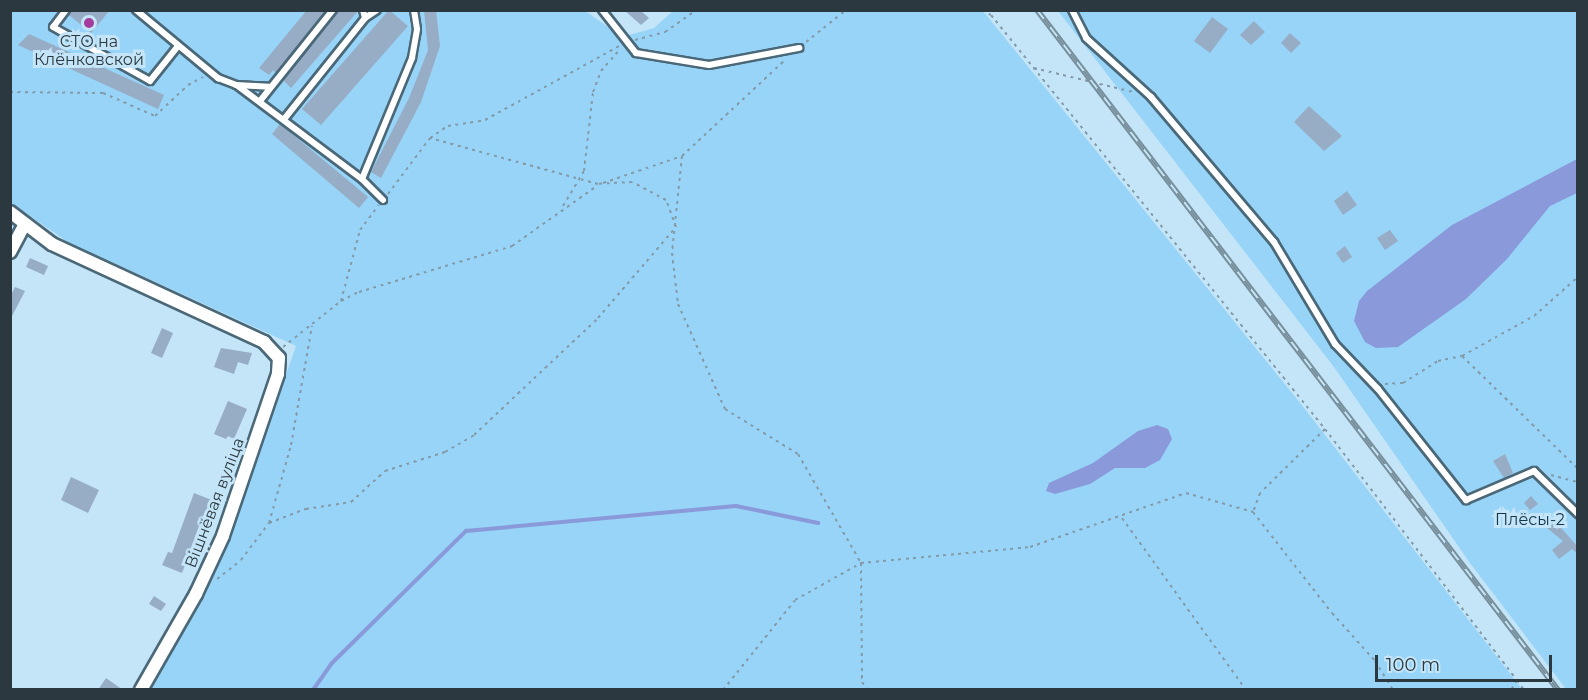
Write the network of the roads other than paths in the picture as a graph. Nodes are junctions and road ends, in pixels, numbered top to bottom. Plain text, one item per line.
1 (66, 10) edge
2 (136, 10) edge
3 (333, 10) edge
4 (363, 10) edge
5 (377, 10) edge
6 (414, 10) edge
7 (602, 10) edge
8 (1072, 10) edge
9 (365, 18) junction
10 (178, 46) junction
11 (799, 48) road end
12 (236, 85) junction
13 (269, 87) junction
14 (260, 101) junction
15 (285, 118) junction
16 (362, 179) junction
17 (383, 200) road end
18 (10, 212) edge
19 (25, 224) junction
20 (10, 252) edge
21 (1578, 514) edge
22 (141, 690) edge

1 - 10 lane
2 - 10 lane
3 - 13 lane
4 - 9 lane
5 - 9 lane
6 - 16 lane
7 - 11 lane
8 - 21 lane
9 - 15 lane
10 - 12 lane
12 - 13 lane
12 - 14 lane
13 - 14 lane
14 - 15 lane
15 - 16 lane
16 - 17 lane
18 - 19 street
19 - 20 street
19 - 22 street, Вішнёвая вуліца

